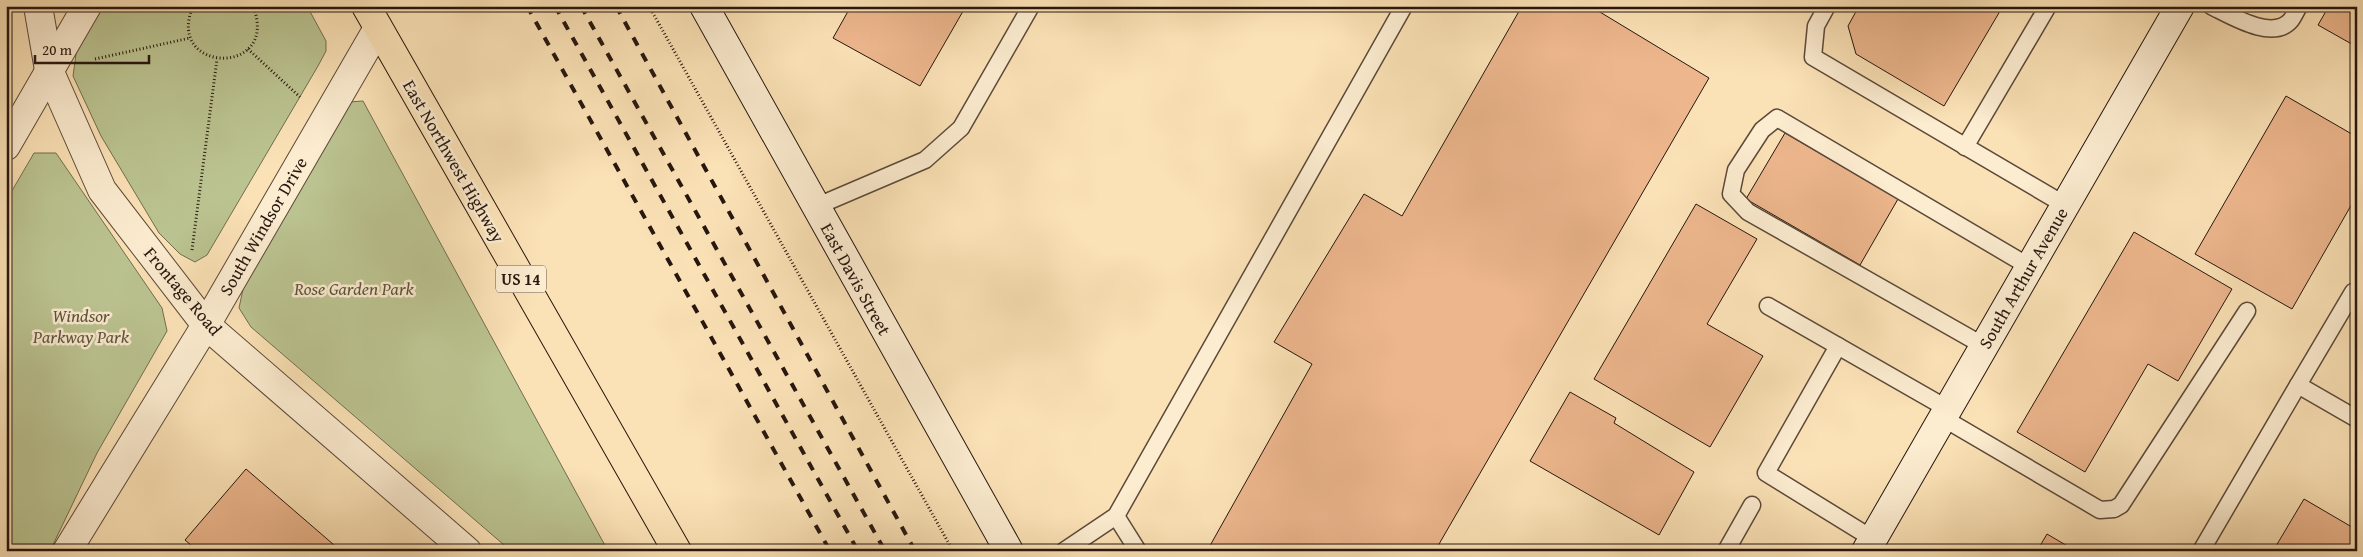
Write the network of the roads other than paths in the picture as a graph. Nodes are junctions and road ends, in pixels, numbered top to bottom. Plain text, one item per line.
1 (38, 6) edge
2 (88, 6) edge
3 (704, 6) edge
4 (1031, 6) edge
5 (1404, 6) edge
6 (1827, 6) edge
7 (2048, 6) edge
8 (2180, 6) edge
9 (2211, 6) edge
10 (2299, 6) edge
11 (372, 17) edge
12 (49, 70) junction
13 (6, 146) edge
14 (1965, 147) junction
15 (2066, 205) junction
16 (815, 207) junction
17 (2030, 267) junction
18 (2355, 290) edge
19 (1768, 306) dead end
20 (2247, 312) dead end
21 (206, 325) junction
22 (1838, 346) junction
23 (1984, 346) junction
24 (2298, 385) junction
25 (1945, 414) junction
26 (2357, 419) edge
27 (1752, 505) dead end
28 (1116, 516) junction
29 (1869, 545) edge
30 (70, 549) edge
31 (466, 551) edge
32 (677, 551) edge
33 (1008, 551) edge
34 (1064, 551) edge
35 (1138, 551) edge
36 (1726, 551) edge
37 (2201, 551) edge

1 - 12 street, Frontage Road
2 - 12 street
3 - 16 street, East Davis Street
4 - 16 lane
5 - 28 lane
6 - 14 lane
7 - 14 lane
8 - 15 street, South Arthur Avenue
9 - 10 lane
11 - 21 street, South Windsor Drive
11 - 32 main road, East Northwest Highway / US 14
12 - 13 street
12 - 21 street, Frontage Road
14 - 15 lane
15 - 17 street, South Arthur Avenue
16 - 33 street, East Davis Street
17 - 23 street, South Arthur Avenue
17 - 23 lane
18 - 24 lane
19 - 22 lane
20 - 25 lane
21 - 30 street, South Windsor Drive
21 - 31 street, Frontage Road
22 - 25 lane
22 - 29 lane
23 - 25 street, South Arthur Avenue
24 - 26 lane
24 - 37 lane
25 - 29 street, South Arthur Avenue
27 - 36 lane
28 - 34 lane
28 - 35 lane

